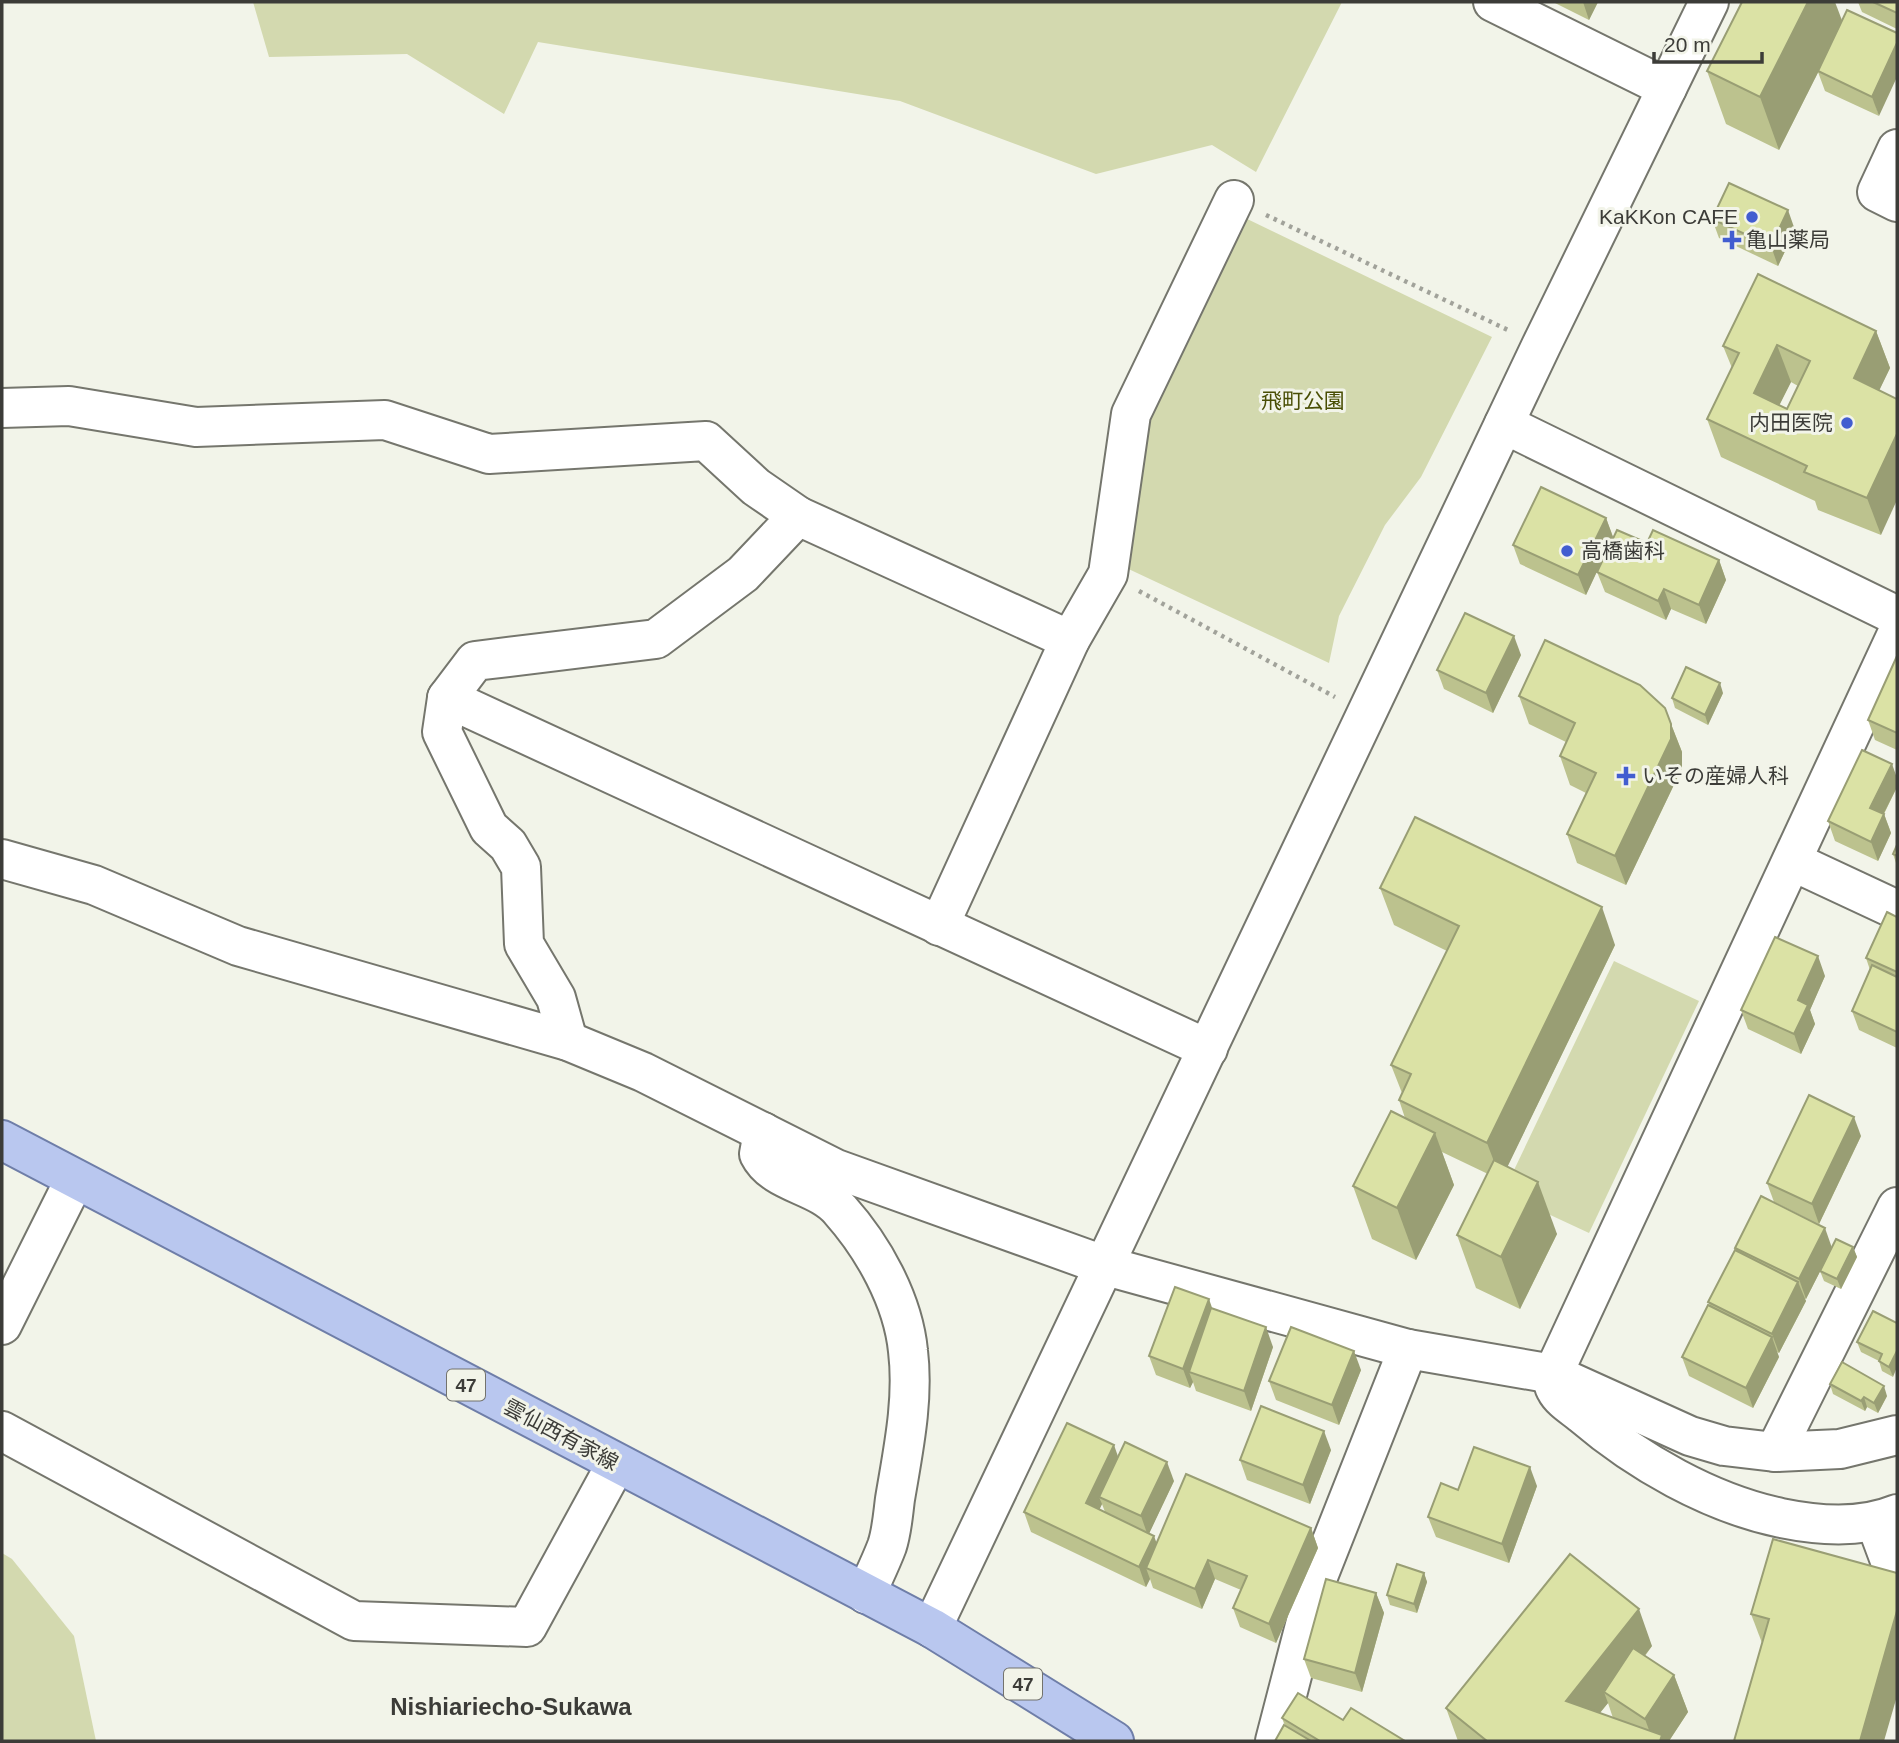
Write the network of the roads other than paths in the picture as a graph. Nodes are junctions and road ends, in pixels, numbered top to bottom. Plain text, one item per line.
1 (1493, 2) edge
2 (1709, 2) edge
3 (1667, 88) junction
4 (1897, 149) edge
5 (1234, 200) road end
6 (1897, 202) edge
7 (2, 408) edge
8 (1504, 424) junction
9 (798, 516) junction
10 (1897, 616) edge
11 (1897, 634) edge
12 (1070, 640) junction
13 (447, 698) junction
14 (2, 859) edge
15 (1792, 861) junction
16 (1897, 910) edge
17 (939, 926) junction
18 (568, 1041) junction
19 (1208, 1049) junction
20 (764, 1132) junction
21 (2, 1140) edge
22 (75, 1179) junction
23 (1897, 1207) edge
24 (1106, 1266) junction
25 (2, 1325) edge
26 (1408, 1349) junction
27 (1553, 1374) junction
28 (2, 1431) edge
29 (1897, 1435) edge
30 (1775, 1452) junction
31 (616, 1464) junction
32 (1887, 1518) edge
33 (1897, 1572) edge
34 (866, 1594) junction
35 (932, 1628) junction
36 (1114, 1741) edge
37 (1275, 1741) edge

1 - 3 street
2 - 3 street
3 - 8 street
4 - 6 street
5 - 12 street
7 - 9 street
8 - 10 street
8 - 19 street
9 - 12 street
9 - 13 street
11 - 15 street
12 - 17 street
13 - 17 street
13 - 18 street
14 - 18 street
15 - 16 street
15 - 27 street
17 - 19 street
18 - 20 street
19 - 24 street
20 - 24 street
20 - 34 street
21 - 22 main road, 雲仙西有家線 / 47
22 - 25 street
22 - 31 main road, 雲仙西有家線 / 47
23 - 30 street
24 - 26 street
24 - 35 street
26 - 27 street
26 - 37 street
27 - 30 street
27 - 32 street
28 - 31 street
29 - 30 street
31 - 34 main road, 雲仙西有家線 / 47
32 - 33 street
34 - 35 main road, 雲仙西有家線 / 47
35 - 36 main road, 雲仙西有家線 / 47

